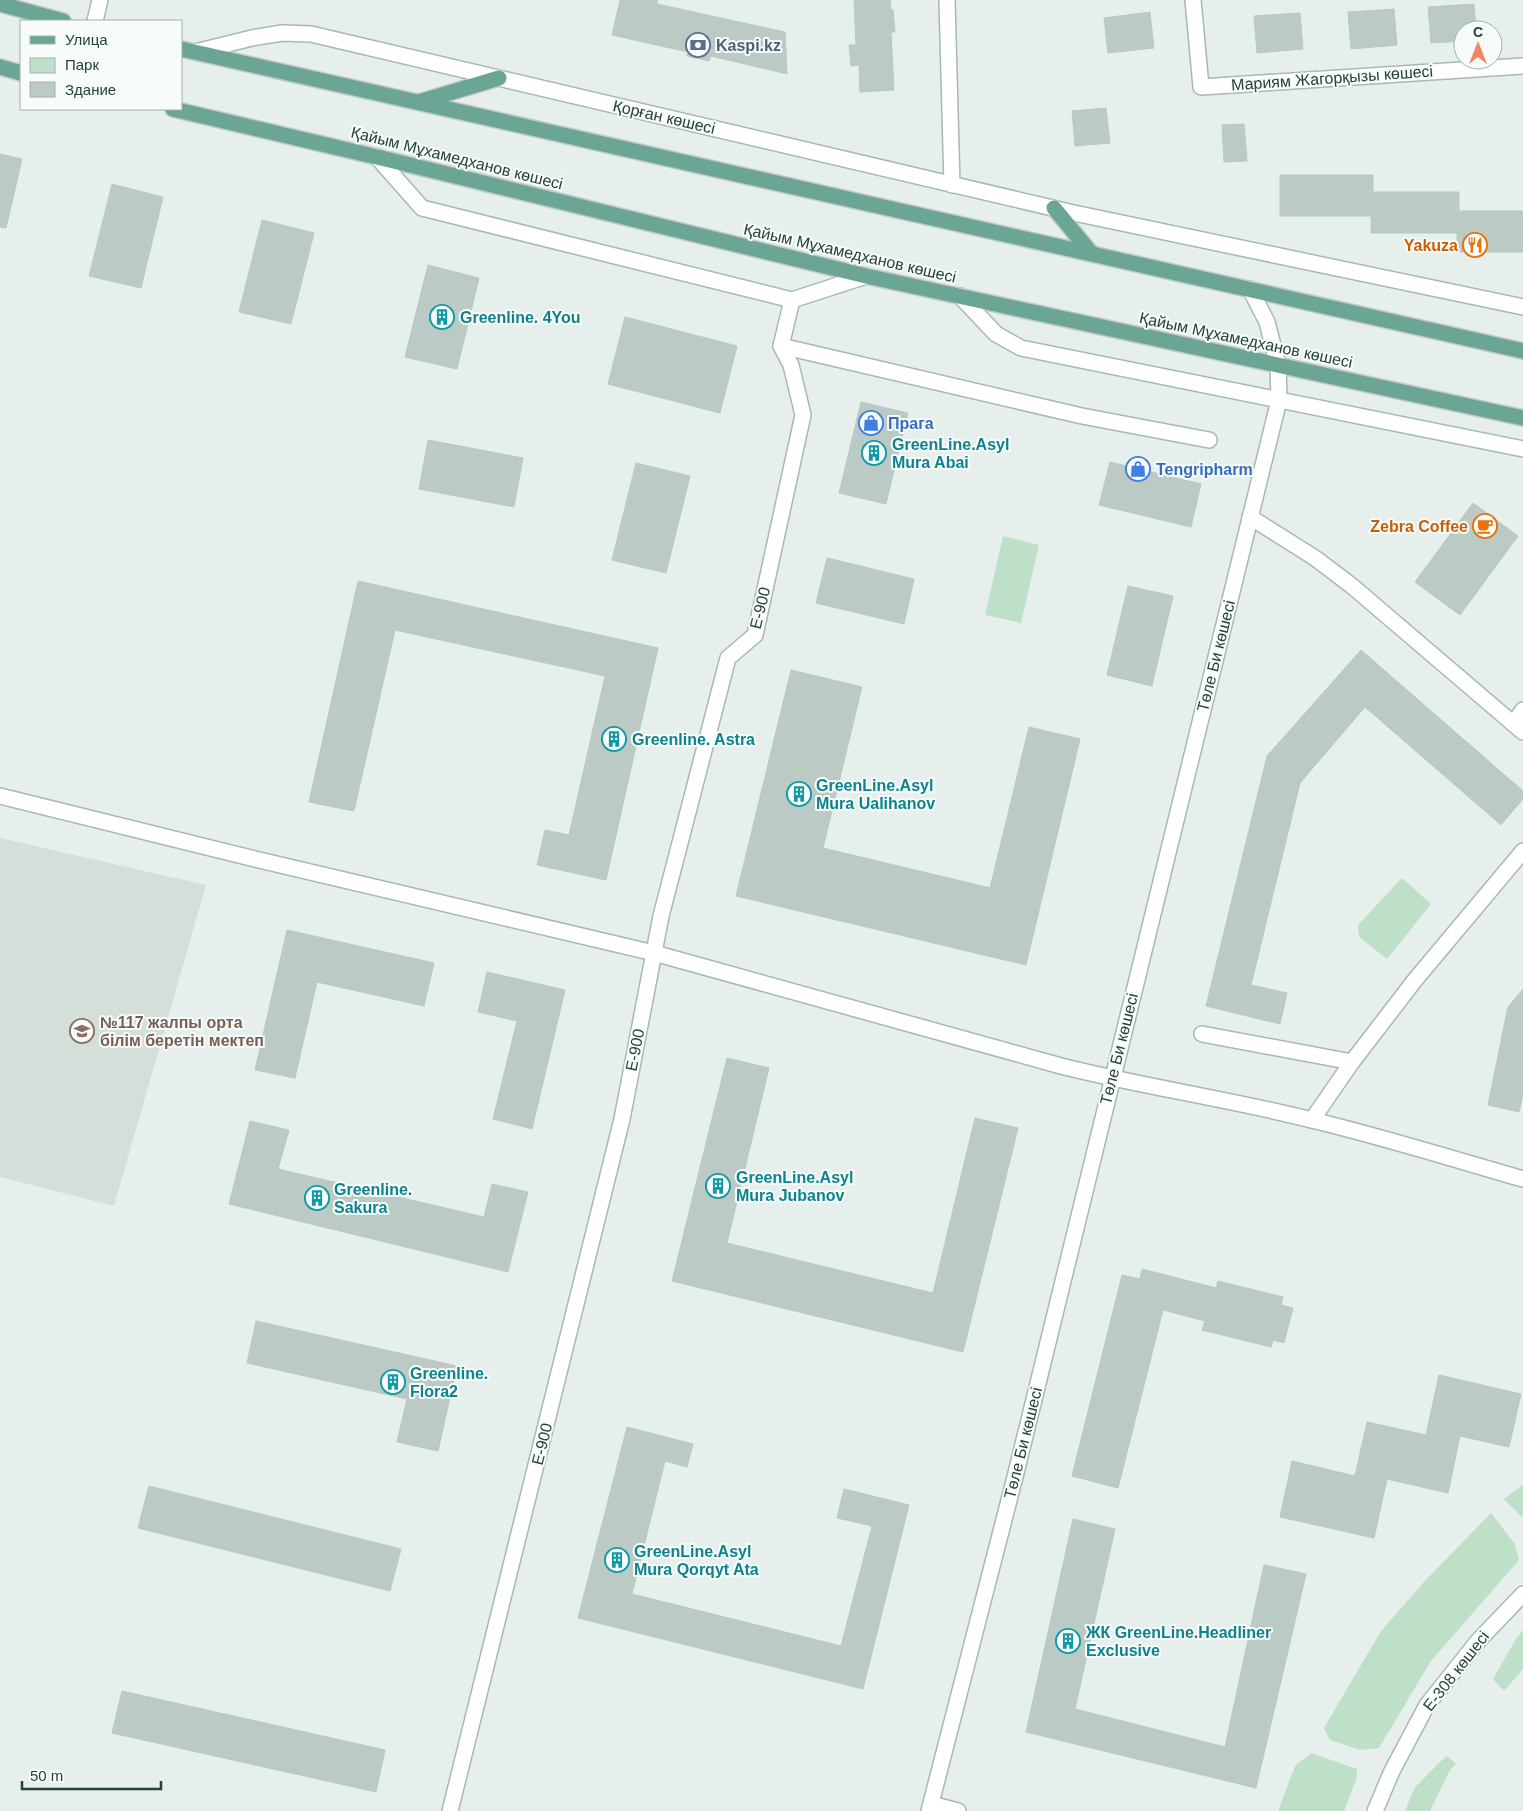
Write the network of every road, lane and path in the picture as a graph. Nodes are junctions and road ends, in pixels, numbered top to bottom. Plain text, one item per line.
1 (100, 0) edge
2 (947, 0) edge
3 (1193, 0) edge
4 (0, 4) edge
5 (59, 20) edge
6 (95, 20) edge
7 (188, 51) edge
8 (1523, 66) edge
9 (0, 67) edge
10 (20, 73) edge
11 (499, 78) junction
12 (418, 102) junction
13 (177, 110) edge
14 (377, 157) junction
15 (952, 185) junction
16 (1054, 208) junction
17 (1091, 253) junction
18 (866, 276) junction
19 (1250, 289) junction
20 (960, 296) junction
21 (792, 300) junction
22 (1523, 307) edge
23 (781, 346) junction
24 (1523, 350) edge
25 (1278, 365) junction
26 (1279, 400) junction
27 (1523, 418) edge
28 (1209, 440) dead end
29 (1523, 450) edge
30 (1250, 518) junction
31 (1523, 710) edge
32 (1518, 728) edge
33 (0, 796) edge
34 (1523, 851) edge
35 (654, 953) junction
36 (1202, 1034) dead end
37 (1352, 1062) junction
38 (1112, 1079) junction
39 (1312, 1120) junction
40 (1523, 1179) edge
41 (1523, 1594) edge
42 (930, 1808) edge
43 (450, 1811) edge
44 (958, 1811) edge
45 (1375, 1811) edge

1 - 6 street
2 - 15 street
3 - 8 street, Мариям Жагорқызы көшесі
4 - 5 main road
7 - 11 street, Қорған көшесі
7 - 12 main road
9 - 10 main road
11 - 12 main road
11 - 15 street, Қорған көшесі
12 - 17 main road
13 - 14 main road, Қайым Мұхамедханов көшесі
14 - 18 main road, Қайым Мұхамедханов көшесі
14 - 21 street
15 - 16 street, Қорған көшесі
16 - 17 main road
16 - 22 street, Қорған көшесі
17 - 19 main road
18 - 20 main road, Қайым Мұхамедханов көшесі
18 - 21 street
19 - 24 main road
19 - 25 street, Төле Би көшесі
20 - 25 main road, Қайым Мұхамедханов көшесі
20 - 26 street
21 - 23 street
23 - 28 street
23 - 35 street, E-900
25 - 26 street, Төле Би көшесі
25 - 27 main road, Қайым Мұхамедханов көшесі
26 - 29 street
26 - 30 street, Төле Би көшесі
30 - 32 street
30 - 38 street, Төле Би көшесі
31 - 32 street
33 - 35 street
34 - 37 street
35 - 38 street
35 - 43 street, E-900
36 - 37 street
37 - 39 street
38 - 39 street
38 - 42 street, Төле Би көшесі
39 - 40 street
41 - 45 street, Е-308 көшесі
42 - 44 street

